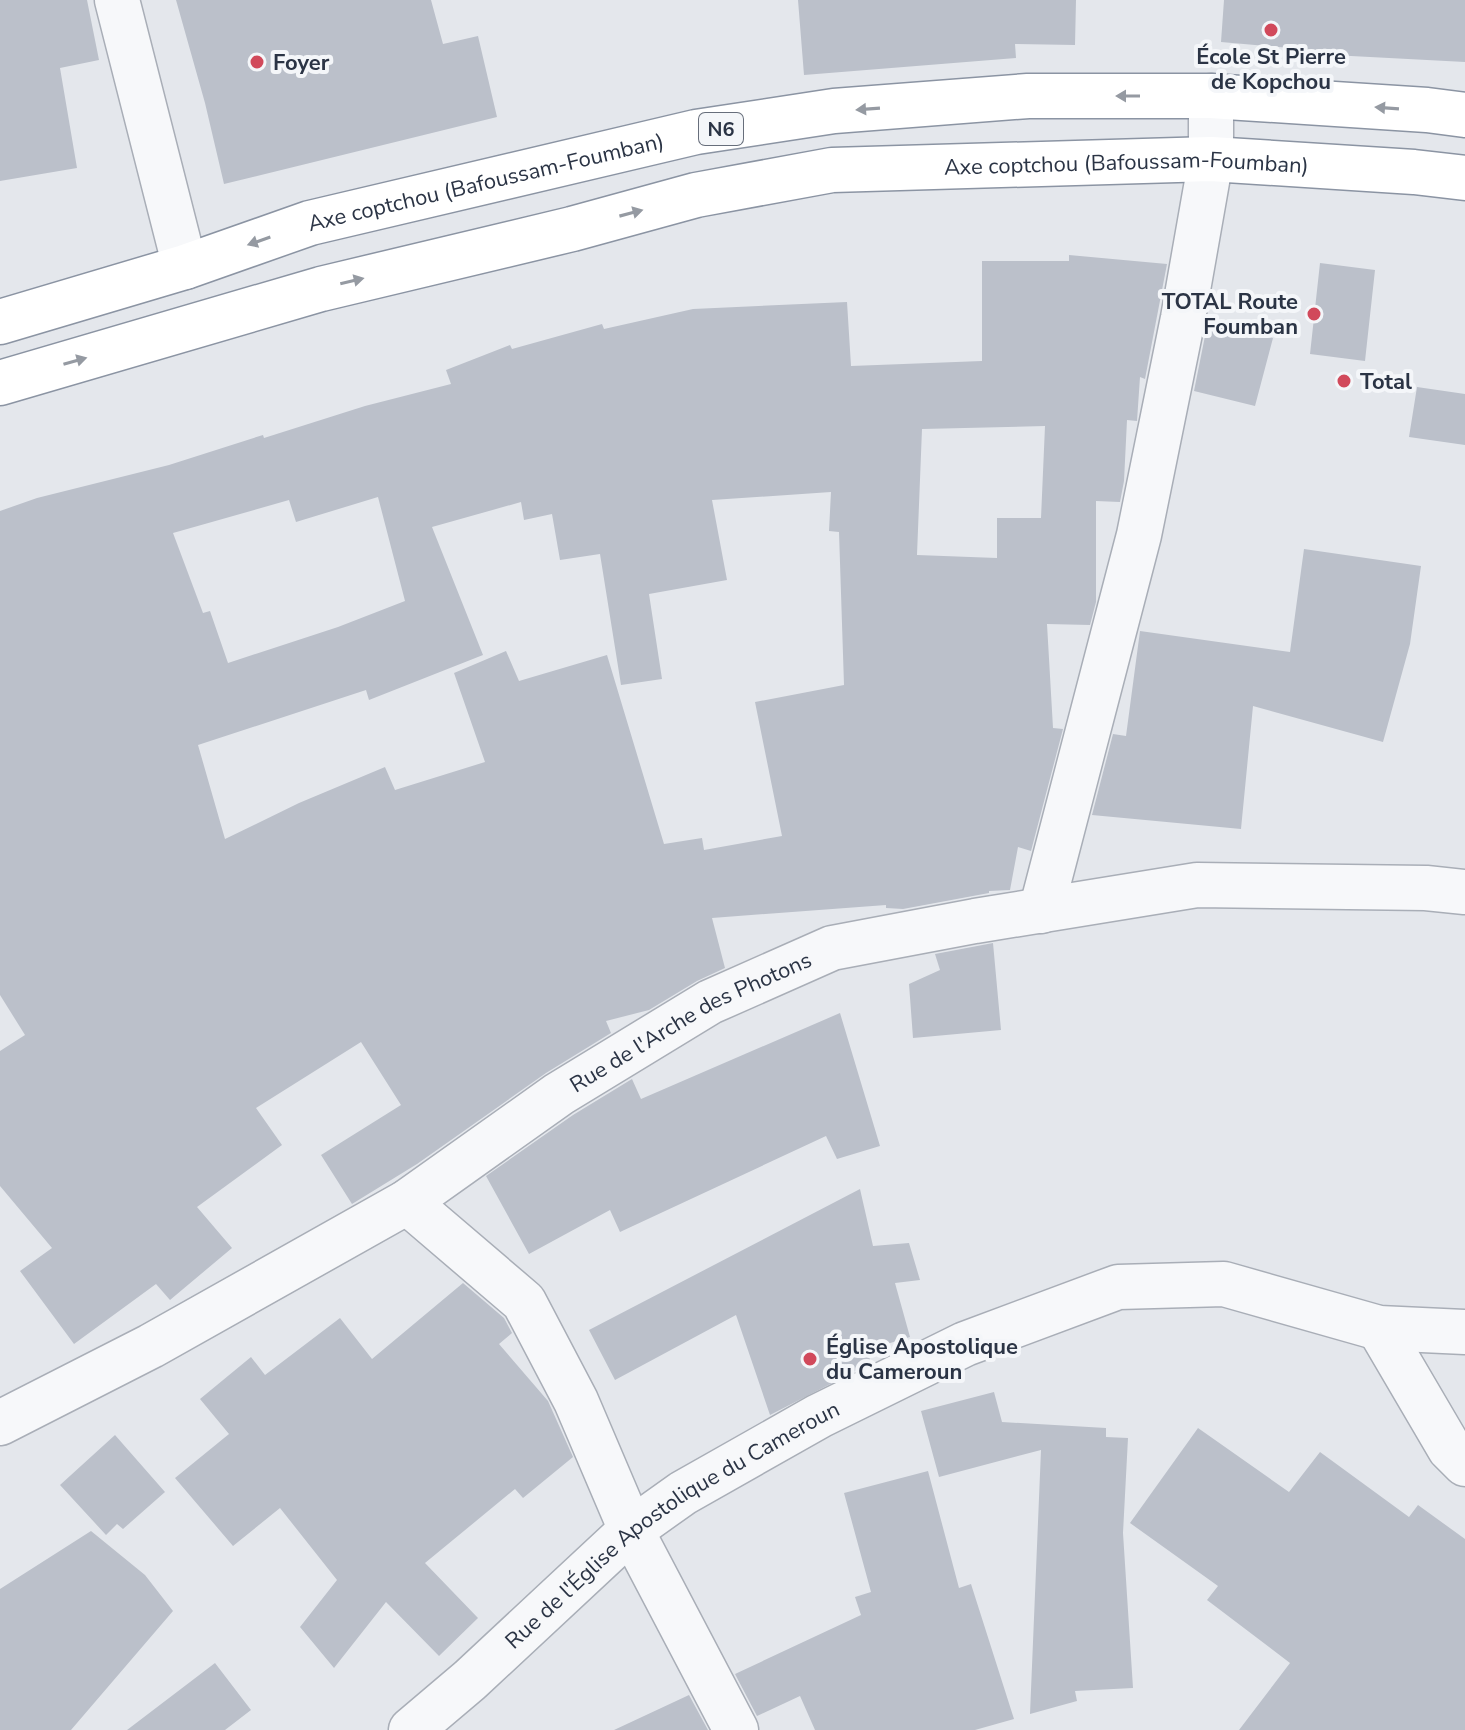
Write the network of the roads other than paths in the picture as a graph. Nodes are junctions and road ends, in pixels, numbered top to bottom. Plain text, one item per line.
1 (117, 0) edge
2 (1211, 96) junction
3 (1465, 115) edge
4 (1211, 159) junction
5 (551, 165) junction
6 (1465, 178) edge
7 (572, 229) junction
8 (185, 267) junction
9 (0, 322) edge
10 (0, 383) edge
11 (1465, 892) edge
12 (1041, 911) junction
13 (407, 1202) junction
14 (1379, 1328) junction
15 (1465, 1332) edge
16 (0, 1423) edge
17 (1465, 1464) edge
18 (631, 1530) junction
19 (411, 1730) edge
20 (736, 1730) edge

1 - 8 street
3 -> 2 highway, Axe coptchou (Bafoussam-Foumban) / N6
2 - 4 street
2 -> 5 highway, Axe coptchou (Bafoussam-Foumban) / N6
4 - 6 highway, Axe coptchou (Bafoussam-Foumban)
7 -> 4 highway, Axe coptchou (Bafoussam-Foumban)
4 - 12 street
5 - 7 highway
5 -> 8 highway, Axe coptchou (Bafoussam-Foumban) / N6
10 -> 7 highway, Axe coptchou (Bafoussam-Foumban)
8 - 9 highway, Axe coptchou (Bafoussam-Foumban) / N6
11 - 12 street, Rue de l'Arche des Photons
12 - 13 street, Rue de l'Arche des Photons
13 - 16 street, Rue de l'Arche des Photons
13 - 18 street
14 - 15 street, Rue de l'Église Apostolique du Cameroun
14 - 17 street
14 - 18 street, Rue de l'Église Apostolique du Cameroun
18 - 19 street, Rue de l'Église Apostolique du Cameroun
18 - 20 street

